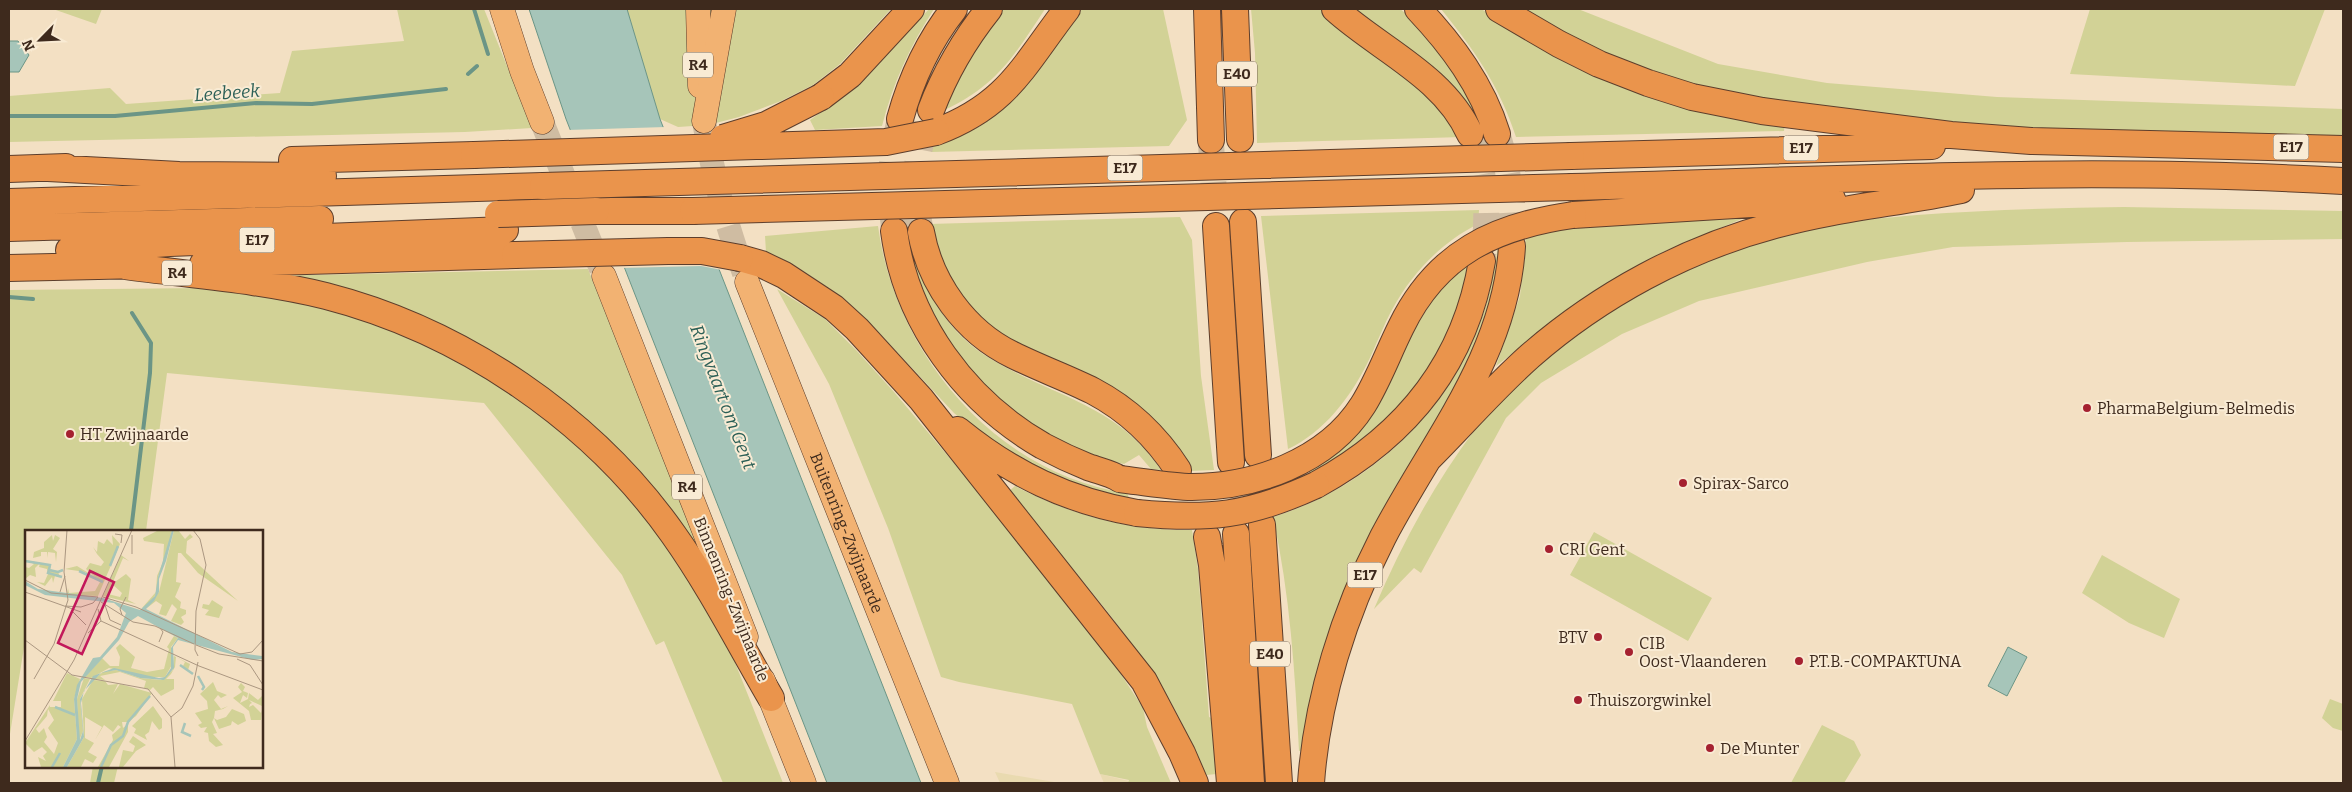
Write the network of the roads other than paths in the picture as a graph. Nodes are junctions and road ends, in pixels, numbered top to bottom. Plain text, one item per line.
1 (502, 9) edge
2 (698, 9) edge
3 (724, 9) edge
4 (911, 9) edge
5 (954, 9) edge
6 (989, 9) edge
7 (1067, 9) edge
8 (1207, 9) edge
9 (1235, 9) edge
10 (1335, 9) edge
11 (1418, 9) edge
12 (1499, 9) edge
13 (931, 110) tunnel mouth
14 (900, 119) tunnel mouth
15 (542, 122) tunnel mouth
16 (1470, 134) tunnel mouth
17 (1497, 134) tunnel mouth
18 (1240, 139) tunnel mouth
19 (1211, 140) tunnel mouth
20 (2031, 141) junction
21 (661, 149) junction
22 (2343, 149) edge
23 (9, 169) edge
24 (482, 174) junction
25 (2030, 176) junction
26 (2343, 181) edge
27 (1950, 192) junction
28 (9, 202) edge
29 (501, 222) junction
30 (1243, 222) tunnel mouth
31 (1216, 226) tunnel mouth
32 (9, 228) edge
33 (894, 231) tunnel mouth
34 (921, 232) tunnel mouth
35 (1512, 246) tunnel mouth
36 (9, 254) edge
37 (1482, 261) tunnel mouth
38 (125, 266) junction
39 (9, 268) edge
40 (744, 270) junction
41 (604, 276) tunnel mouth
42 (921, 399) junction
43 (1258, 455) dead end
44 (1429, 458) junction
45 (1231, 462) dead end
46 (1178, 470) dead end
47 (1262, 525) dead end
48 (1236, 534) dead end
49 (1207, 537) dead end
50 (771, 698) junction
51 (804, 783) edge
52 (947, 783) edge
53 (1195, 783) edge
54 (1230, 783) edge
55 (1251, 783) edge
56 (1278, 783) edge
57 (1311, 783) edge

1 - 15 highway
2 - 3 highway, R4
4 - 21 highway, bridge
5 - 14 highway
6 - 13 highway
7 - 21 highway, E17, bridge
8 - 19 highway, E40
9 - 18 highway, E40
10 - 16 highway
11 - 17 highway
12 - 20 highway
20 - 22 highway, E17
20 - 24 highway, E17, bridge
21 - 24 highway, E17, bridge
23 - 24 highway, E17
24 - 28 highway, E17
25 - 26 highway, E17
25 - 27 highway
25 - 29 highway, E17, bridge
27 - 33 highway, bridge
27 - 44 highway
29 - 32 highway, E17
29 - 36 highway, E17
30 - 43 highway
31 - 45 highway
34 - 46 highway
35 - 44 highway, E17
37 - 42 highway, bridge
38 - 39 highway, E17
38 - 40 highway, E17, bridge
38 - 50 highway, R4
40 - 42 highway
40 - 52 highway, Buitenring-Zwijnaarde
41 - 50 highway, Binnenring-Zwijnaarde / R4
42 - 53 highway
44 - 57 highway, E17
47 - 56 highway, E40
48 - 55 highway, E40
49 - 54 highway
50 - 51 highway, Binnenring-Zwijnaarde / R4

